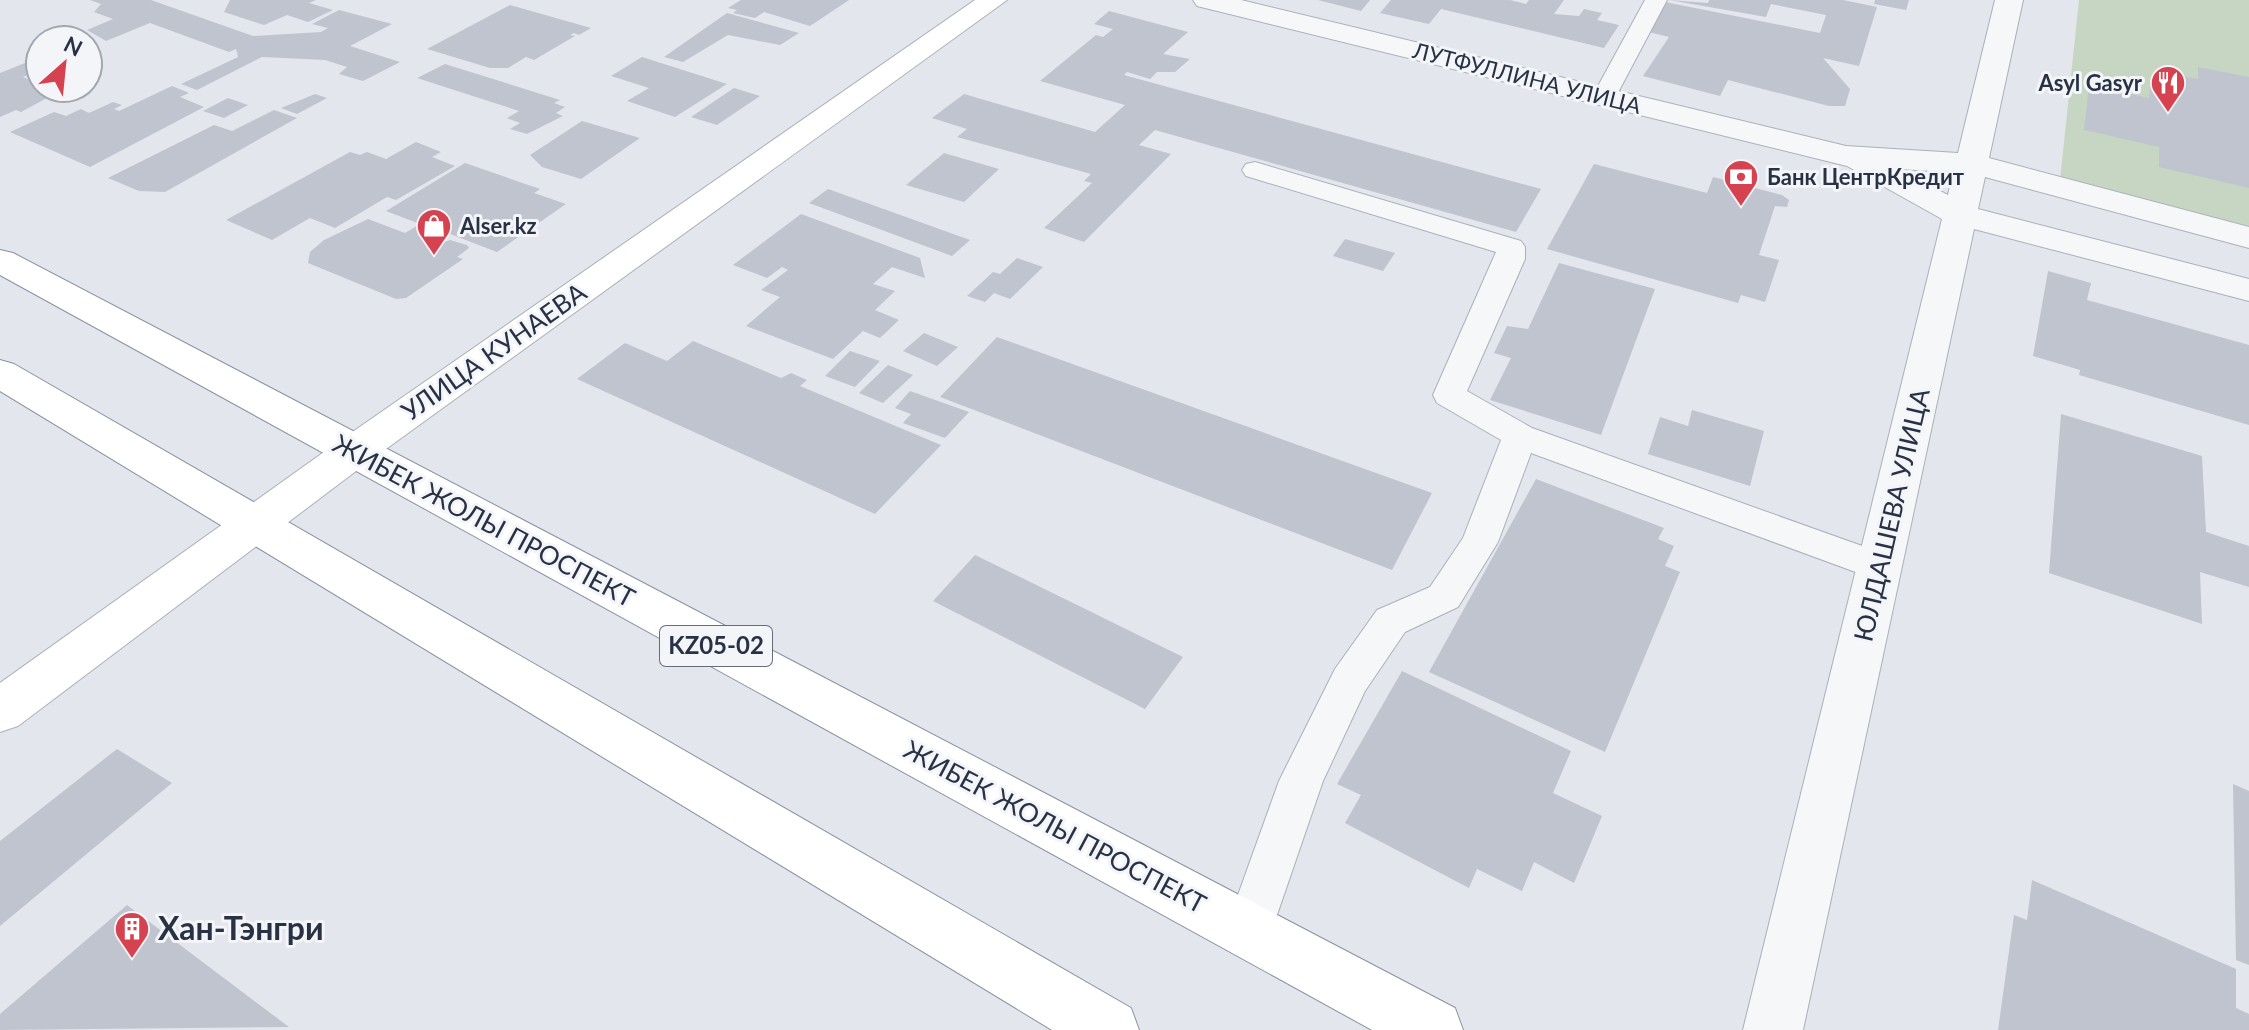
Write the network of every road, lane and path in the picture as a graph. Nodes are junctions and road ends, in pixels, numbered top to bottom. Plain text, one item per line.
1 (993, 0) edge
2 (1207, 0) edge
3 (1656, 0) edge
4 (2009, 0) edge
5 (1604, 97) junction
6 (1846, 156) junction
7 (1974, 164) junction
8 (1255, 170) dead end
9 (1961, 215) junction
10 (2249, 238) edge
11 (0, 261) edge
12 (2249, 290) edge
13 (0, 373) edge
14 (1520, 436) junction
15 (353, 452) junction
16 (254, 526) junction
17 (1880, 567) junction
18 (0, 711) edge
19 (1249, 931) junction
20 (1109, 1030) edge
21 (1433, 1030) edge
22 (1773, 1030) edge

1 - 15 main road, УЛИЦА КУНАЕВА
2 - 5 street, ЛУТФУЛЛИНА УЛИЦА
3 - 5 lane
4 - 7 street, ЮЛДАШЕВА УЛИЦА
5 - 6 street, ЛУТФУЛЛИНА УЛИЦА
6 - 7 street, ЛУТФУЛЛИНА УЛИЦА
6 - 9 street, ЛУТФУЛЛИНА УЛИЦА
7 - 9 street, ЮЛДАШЕВА УЛИЦА
7 - 10 street, ЛУТФУЛЛИНА УЛИЦА
8 - 14 lane
9 - 12 street, ЛУТФУЛЛИНА УЛИЦА
9 - 17 street, ЮЛДАШЕВА УЛИЦА
11 - 15 main road, ЖИБЕК ЖОЛЫ ПРОСПЕКТ / KZ05-02
13 - 16 main road
14 - 17 lane
14 - 19 lane
15 - 16 main road, УЛИЦА КУНАЕВА
15 - 19 main road, ЖИБЕК ЖОЛЫ ПРОСПЕКТ / KZ05-02
16 - 18 main road, УЛИЦА КУНАЕВА
16 - 20 main road
17 - 22 street, ЮЛДАШЕВА УЛИЦА
19 - 21 main road, ЖИБЕК ЖОЛЫ ПРОСПЕКТ / KZ05-02

